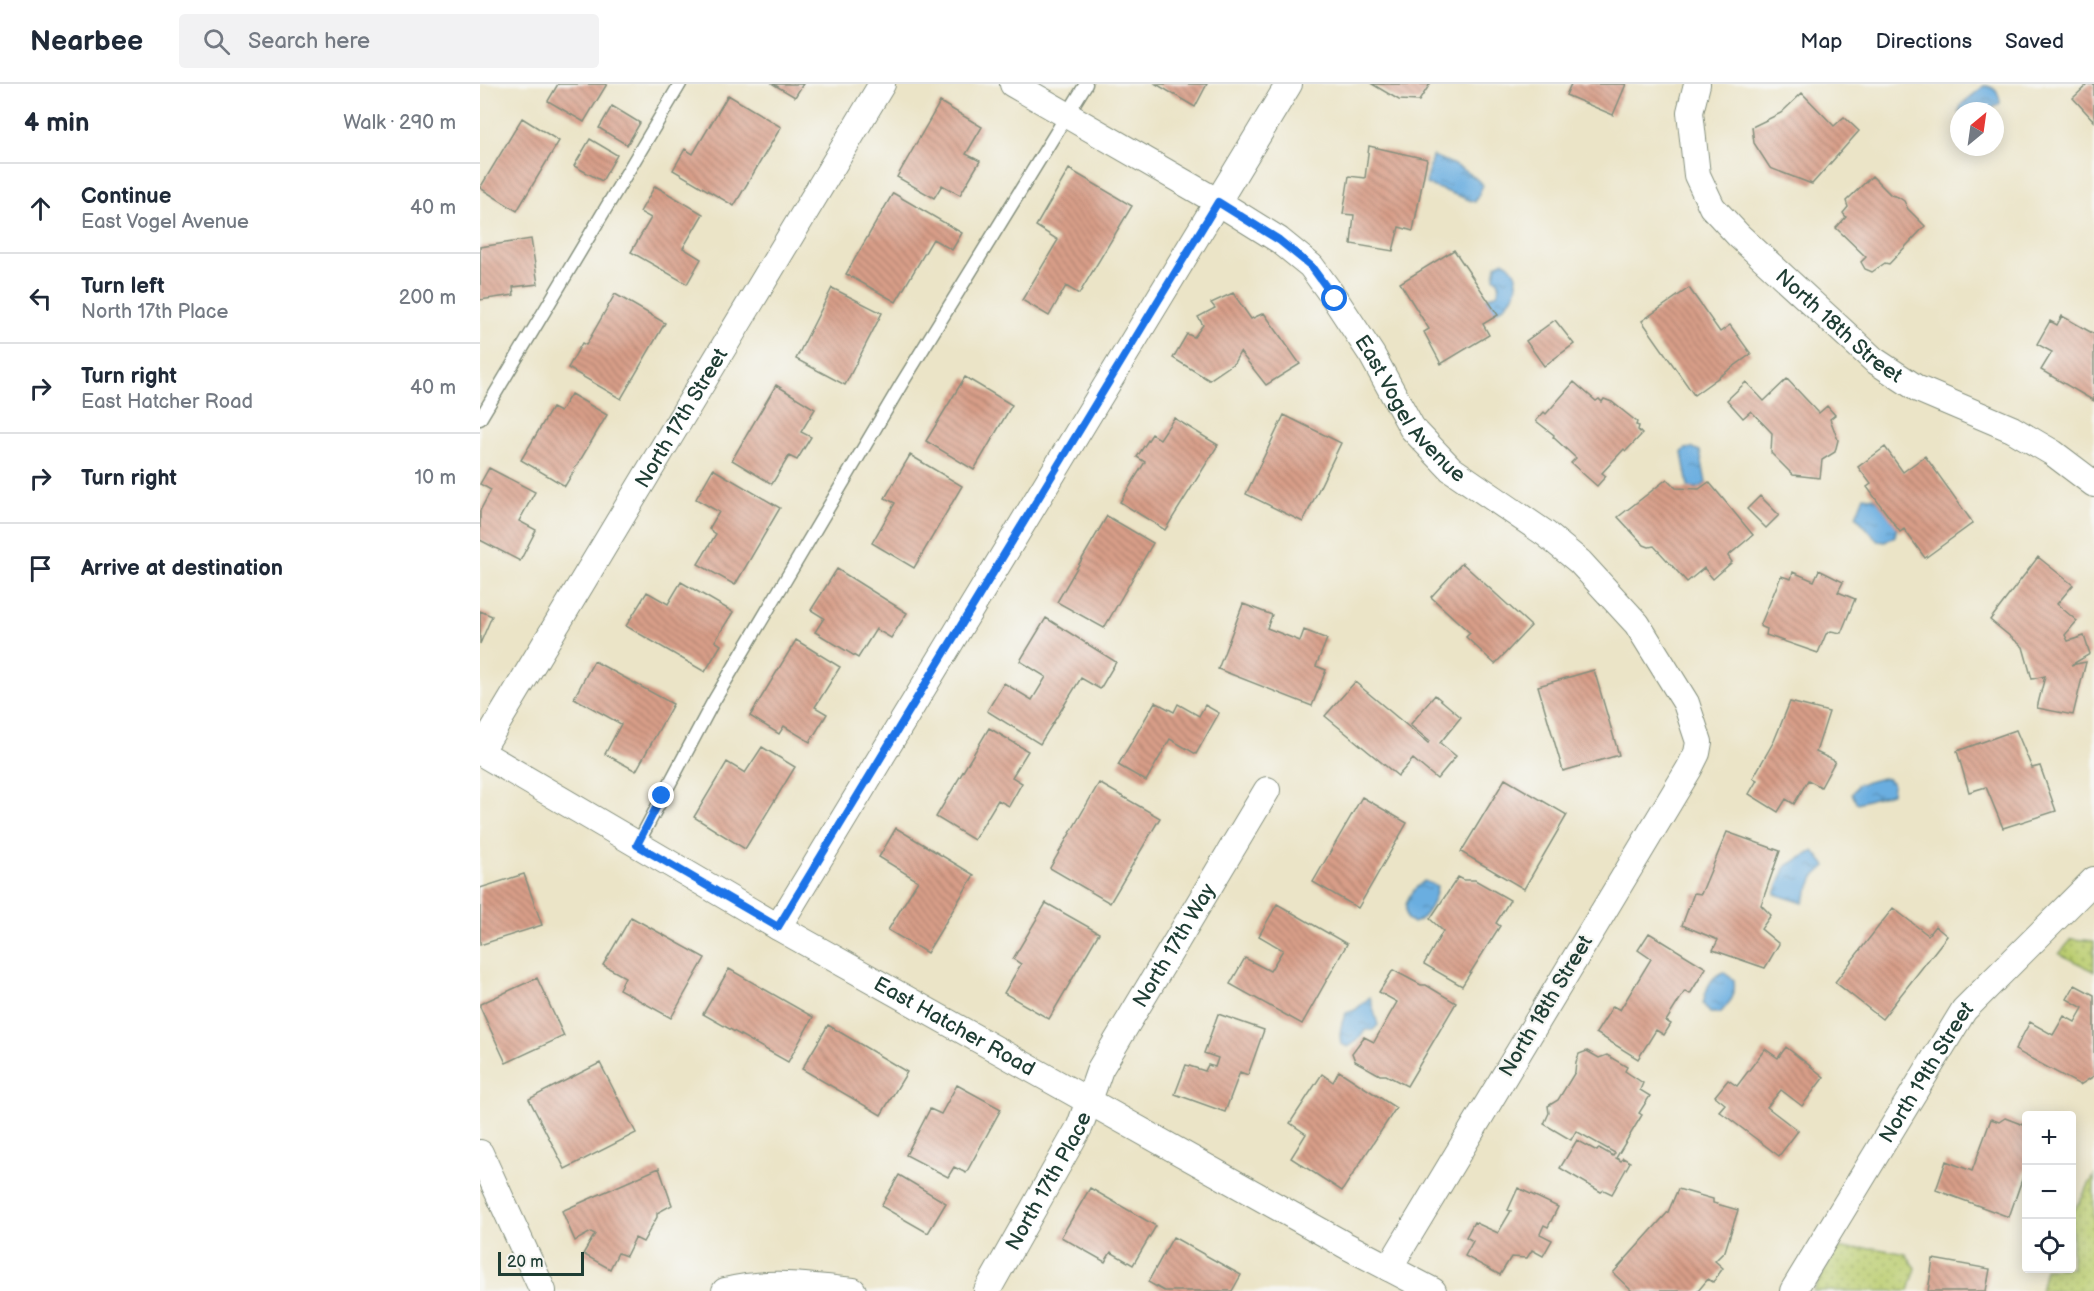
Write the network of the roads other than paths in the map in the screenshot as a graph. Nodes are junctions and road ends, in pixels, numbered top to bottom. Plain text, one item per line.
1 (680, 84) edge
2 (882, 84) edge
3 (1013, 84) edge
4 (1086, 84) edge
5 (1289, 84) edge
6 (1697, 84) edge
7 (1068, 114) junction
8 (1218, 202) junction
9 (480, 419) edge
10 (2094, 484) edge
11 (1699, 742) joint
12 (480, 752) edge
13 (1267, 790) dead end
14 (637, 845) junction
15 (2094, 880) edge
16 (778, 927) junction
17 (1088, 1101) junction
18 (480, 1153) edge
19 (1389, 1268) junction
20 (543, 1291) edge
21 (725, 1291) edge
22 (853, 1291) edge
23 (987, 1291) edge
24 (1433, 1291) edge
25 (1793, 1291) edge

1 - 9 lane
2 - 12 street, North 17th Street
3 - 7 street, East Vogel Avenue
4 - 7 lane
5 - 8 street
6 - 10 street, North 18th Street
7 - 8 street, East Vogel Avenue
7 - 14 lane
8 - 11 street, East Vogel Avenue
8 - 16 street
11 - 19 street, North 18th Street
12 - 14 street, East Hatcher Road
13 - 17 street, North 17th Way
14 - 16 street, East Hatcher Road
15 - 25 street, North 19th Street
16 - 17 street, East Hatcher Road
17 - 19 street, East Hatcher Road
17 - 23 street, North 17th Place
18 - 20 street
19 - 24 street, East Hatcher Road
21 - 22 street

